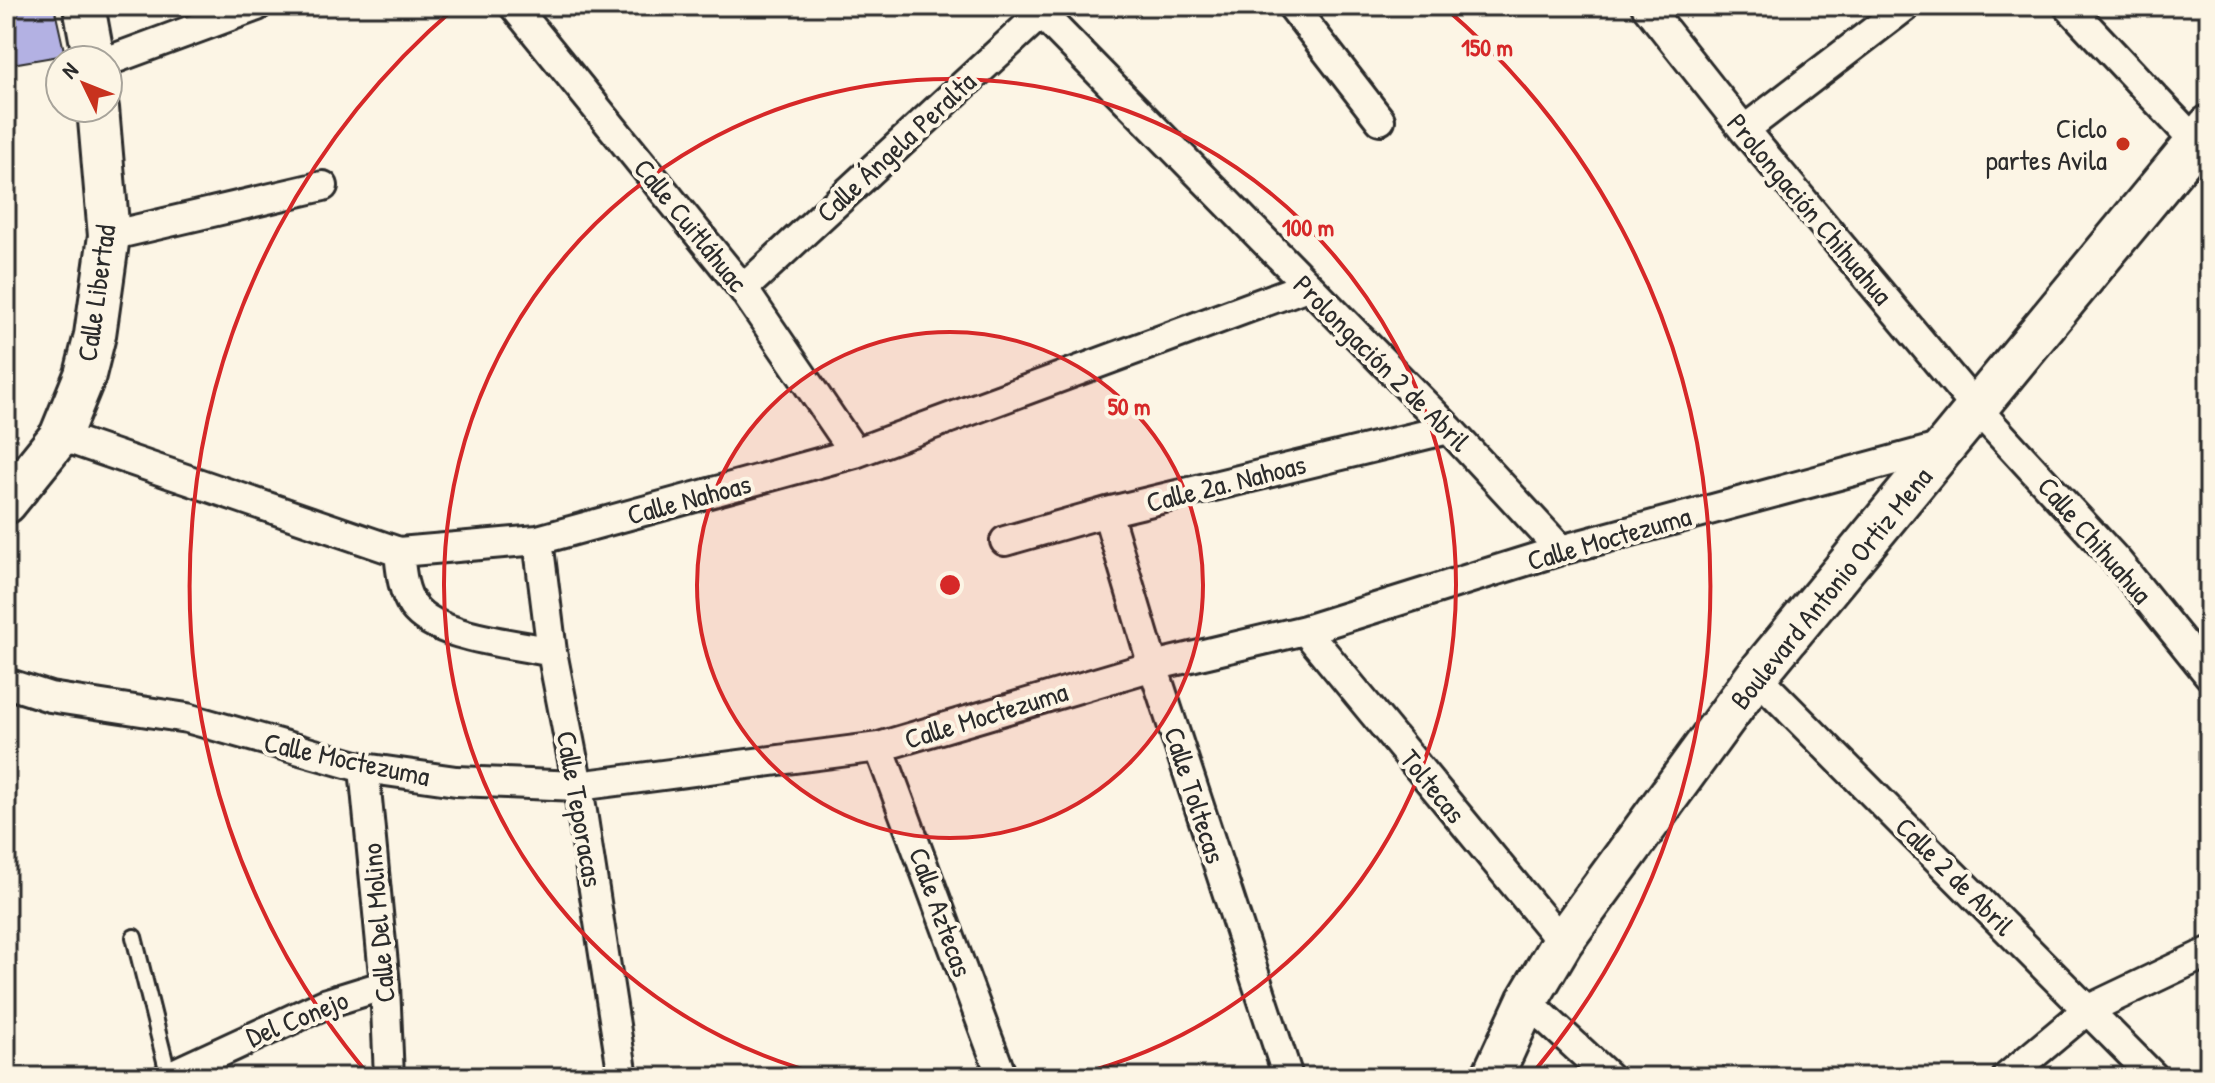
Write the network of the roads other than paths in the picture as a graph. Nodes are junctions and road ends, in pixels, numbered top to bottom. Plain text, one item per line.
1 (84, 6) edge
2 (257, 6) edge
3 (514, 6) edge
4 (1292, 6) edge
5 (1646, 6) edge
6 (1906, 6) edge
7 (2068, 6) edge
8 (1041, 8) edge
9 (91, 44) edge
10 (124, 55) edge
11 (1380, 120) dead end
12 (99, 124) edge
13 (1744, 130) junction
14 (2205, 141) edge
15 (323, 186) dead end
16 (109, 236) junction
17 (1307, 286) junction
18 (743, 289) junction
19 (1978, 410) junction
20 (1449, 429) junction
21 (60, 436) junction
22 (1947, 446) junction
23 (855, 453) junction
24 (6, 503) edge
25 (1107, 512) junction
26 (538, 540) junction
27 (1005, 541) dead end
28 (1561, 550) junction
29 (399, 552) junction
30 (1305, 630) junction
31 (552, 652) junction
32 (1153, 666) junction
33 (2209, 675) edge
34 (1756, 676) junction
35 (6, 683) edge
36 (879, 747) junction
37 (364, 768) junction
38 (578, 786) junction
39 (134, 937) dead end
40 (1562, 942) junction
41 (2209, 952) edge
42 (385, 985) junction
43 (1527, 1001) junction
44 (2087, 1010) junction
45 (168, 1077) edge
46 (389, 1077) edge
47 (623, 1077) edge
48 (1002, 1077) edge
49 (1288, 1077) edge
50 (1492, 1077) edge
51 (1609, 1077) edge
52 (2007, 1077) edge
53 (2154, 1077) edge

1 - 9 main road
2 - 10 street
3 - 18 street, Calle Cuitláhuac
4 - 11 street
5 - 13 street, Prolongación Chihuahua
6 - 13 street
7 - 14 street
8 - 17 street, Prolongación 2 de Abril
8 - 18 street, Calle Ángela Peralta
12 - 16 main road, Calle Libertad
13 - 19 street, Prolongación Chihuahua
14 - 19 main road, Boulevard Antonio Ortiz Mena
15 - 16 street
16 - 21 main road, Calle Libertad
17 - 20 street, Prolongación 2 de Abril
17 - 23 street, Calle Nahoas
18 - 23 street, Calle Cuitláhuac
19 - 22 main road, Boulevard Antonio Ortiz Mena
19 - 33 street, Calle Chihuahua
20 - 25 street, Calle 2a. Nahoas
20 - 28 street, Prolongación 2 de Abril
21 - 24 main road, Calle Libertad
21 - 29 street, Calle Nahoas
22 - 28 street, Calle Moctezuma
22 - 34 main road, Boulevard Antonio Ortiz Mena
23 - 26 street, Calle Nahoas
25 - 27 street, Calle 2a. Nahoas
25 - 32 street, Calle Toltecas
26 - 29 street, Calle Nahoas
26 - 31 street, Calle Teporacas
28 - 30 street, Calle Moctezuma
29 - 31 street
30 - 32 street, Calle Moctezuma
30 - 40 street, Toltecas
31 - 38 street, Calle Teporacas
32 - 36 street, Calle Moctezuma
32 - 49 street, Calle Toltecas
34 - 40 main road, Boulevard Antonio Ortiz Mena
34 - 44 street, Calle 2 de Abril
35 - 37 street, Calle Moctezuma
36 - 38 street, Calle Moctezuma
36 - 48 street, Calle Aztecas
37 - 38 street, Calle Moctezuma
37 - 42 street, Calle Del Molino
38 - 47 street, Calle Teporacas
39 - 45 lane
40 - 43 main road, Boulevard Antonio Ortiz Mena
41 - 44 street
42 - 45 street, Del Conejo
42 - 46 street, Calle Del Molino
43 - 50 main road, Boulevard Antonio Ortiz Mena
43 - 51 street
44 - 52 street
44 - 53 street, Calle 2 de Abril

